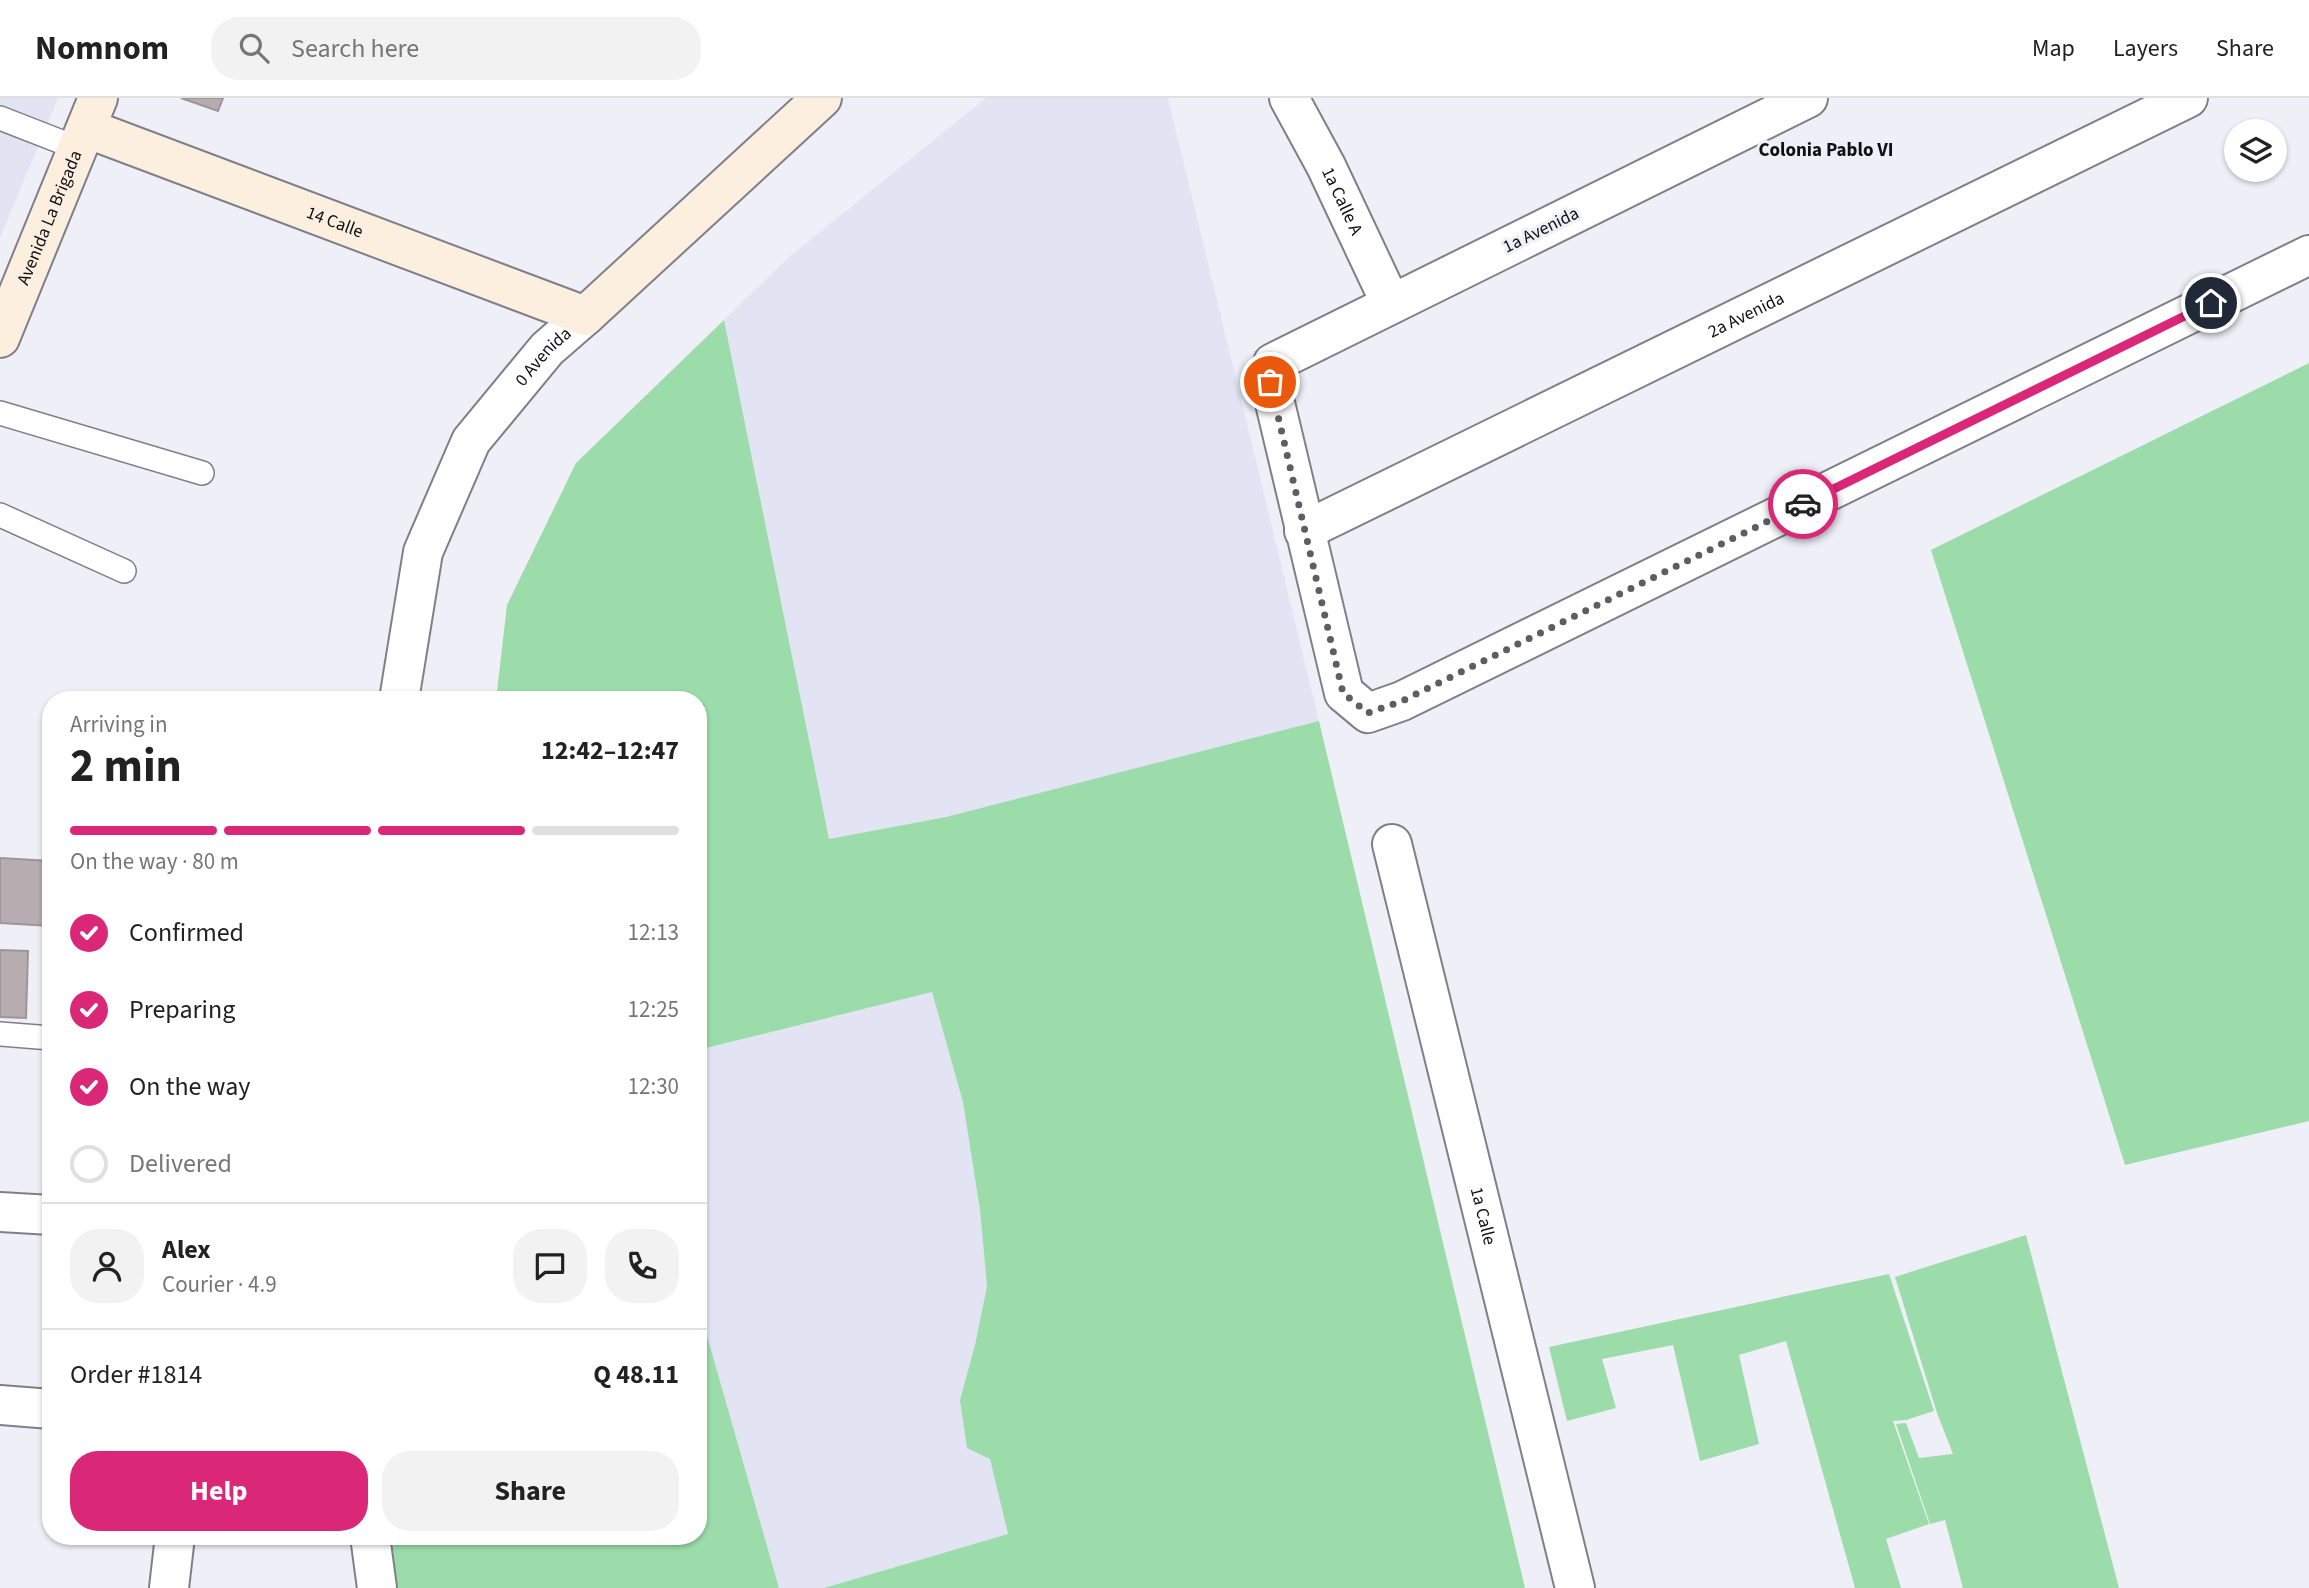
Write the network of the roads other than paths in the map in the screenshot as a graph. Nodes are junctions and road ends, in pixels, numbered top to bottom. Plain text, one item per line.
1 (822, 98) edge
2 (1289, 98) edge
3 (1808, 98) edge
4 (2188, 98) edge
5 (0, 118) edge
6 (87, 125) edge
7 (2309, 255) edge
8 (1391, 304) junction
9 (585, 316) junction
10 (0, 338) edge
11 (0, 413) edge
12 (202, 472) dead end
13 (0, 515) edge
14 (1304, 531) junction
15 (124, 571) dead end
16 (400, 691) edge
17 (1392, 844) dead end
18 (0, 1034) edge
19 (42, 1037) edge
20 (0, 1212) edge
21 (42, 1214) edge
22 (0, 1405) edge
23 (42, 1408) edge
24 (174, 1545) edge
25 (371, 1545) edge
26 (169, 1588) edge
27 (377, 1588) edge
28 (1575, 1588) edge

1 - 9 street, 0 Avenida
2 - 8 street, 1a Calle A
3 - 8 street, 1a Avenida
4 - 14 street, 2a Avenida
5 - 6 lane
6 - 9 street, 14 Calle
6 - 10 street, Avenida La Brigada
7 - 14 street
8 - 14 street, 1a Avenida
9 - 16 street, 0 Avenida
11 - 12 lane
13 - 15 lane
17 - 28 street, 1a Calle
18 - 19 lane
20 - 21 street
22 - 23 street
24 - 26 street
25 - 27 street

